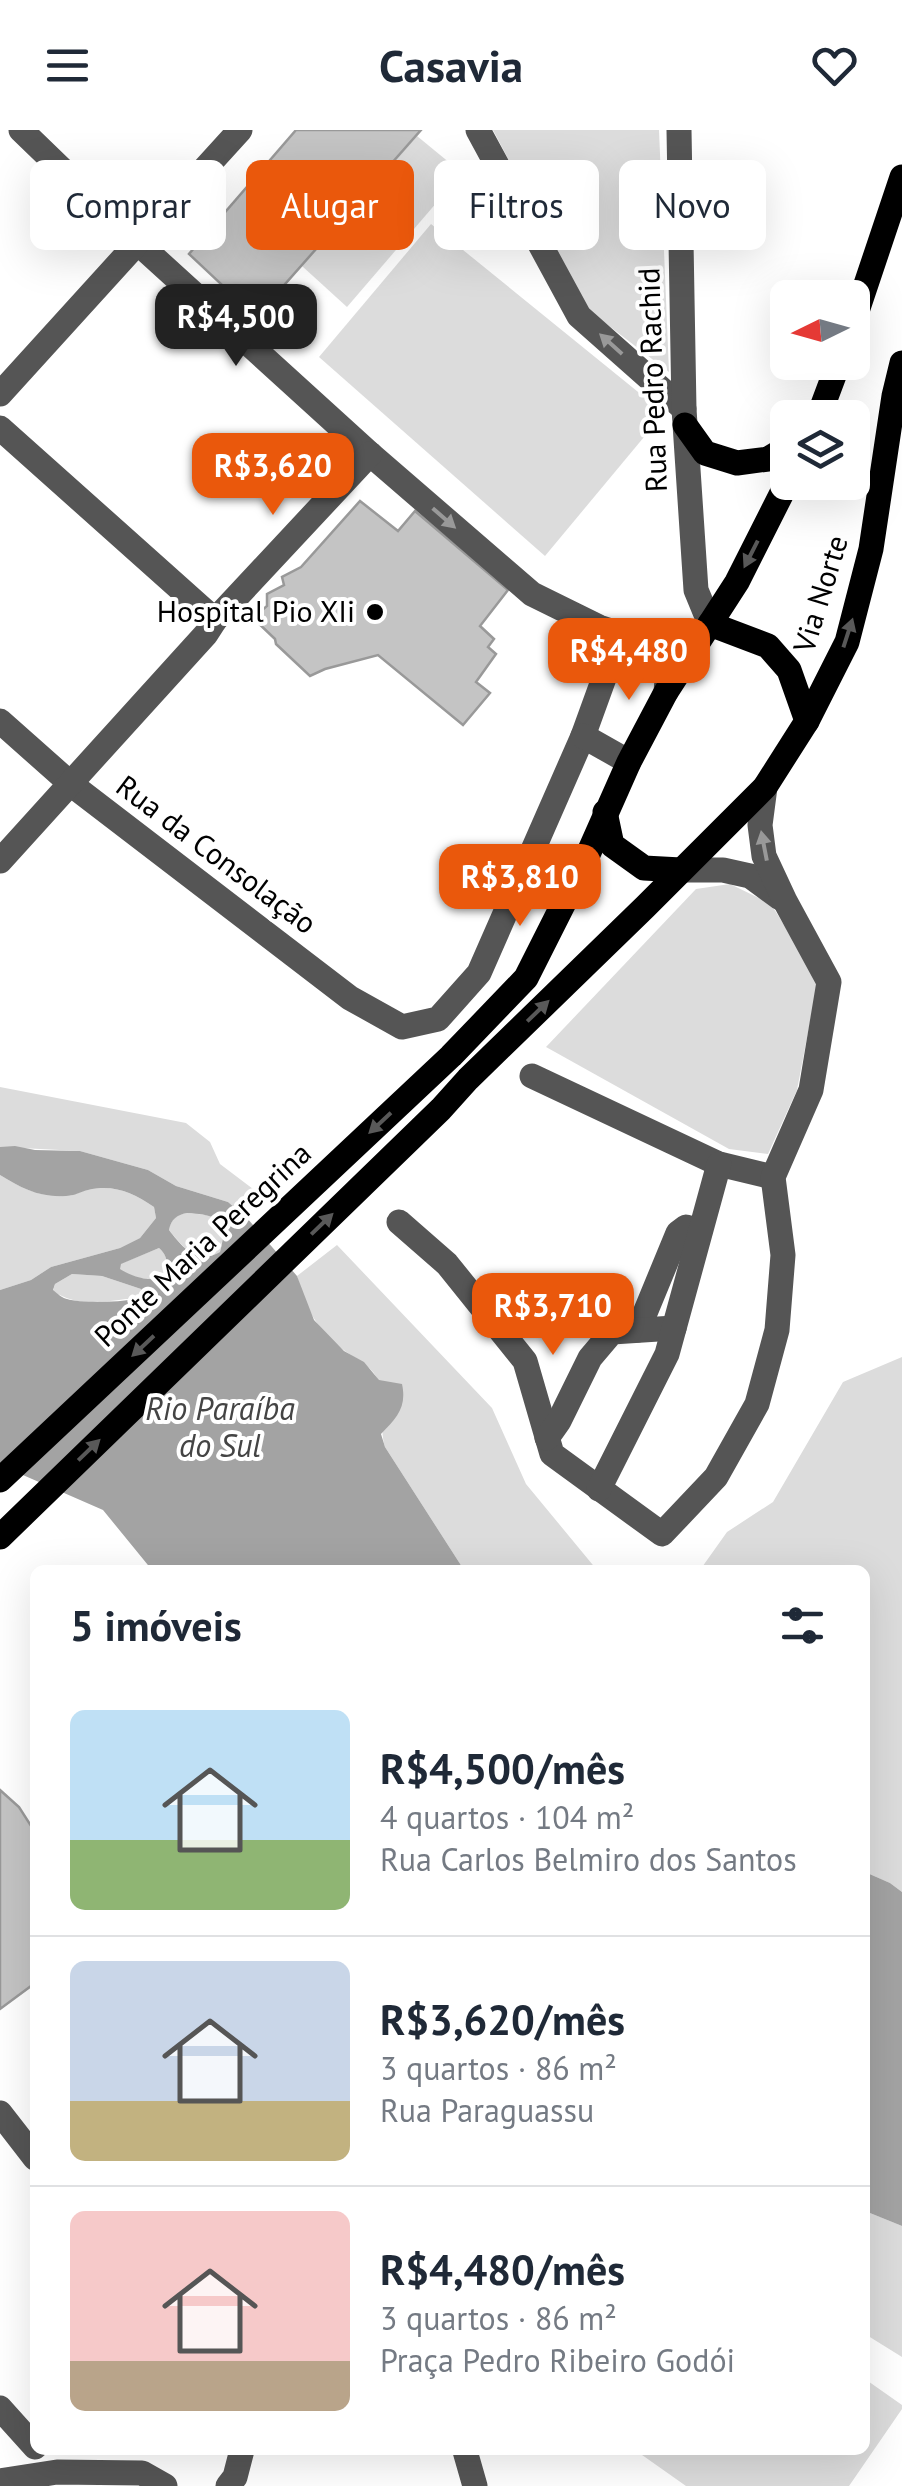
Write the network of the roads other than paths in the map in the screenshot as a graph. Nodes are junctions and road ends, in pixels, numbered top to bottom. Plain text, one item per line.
1 (21, 130) edge
2 (240, 130) edge
3 (478, 130) edge
4 (679, 130) edge
5 (52, 160) edge
6 (213, 160) edge
7 (902, 177) edge
8 (133, 250) edge
9 (146, 250) edge
10 (867, 280) edge
11 (902, 363) edge
12 (0, 394) edge
13 (684, 417) junction
14 (0, 428) edge
15 (370, 454) junction
16 (770, 458) edge
17 (779, 500) edge
18 (216, 620) junction
19 (710, 624) junction
20 (620, 634) junction
21 (666, 692) junction
22 (0, 721) edge
23 (807, 721) junction
24 (583, 736) junction
25 (629, 762) junction
26 (72, 785) junction
27 (765, 787) junction
28 (605, 812) junction
29 (0, 861) edge
30 (681, 870) junction
31 (784, 901) junction
32 (532, 1076) dead end
33 (719, 1164) junction
34 (773, 1177) junction
35 (399, 1222) dead end
36 (700, 1232) junction
37 (674, 1328) junction
38 (638, 1330) junction
39 (547, 1438) junction
40 (0, 1480) edge
41 (599, 1489) junction
42 (0, 1537) edge
43 (0, 2114) edge
44 (30, 2152) edge
45 (0, 2408) edge
46 (30, 2441) edge
47 (42, 2455) edge
48 (241, 2455) edge
49 (466, 2455) edge
50 (57, 2472) junction
51 (0, 2481) edge
52 (166, 2486) edge
53 (228, 2486) edge
54 (475, 2486) edge

1 - 5 street
2 - 6 street
13 -> 3 street
4 - 13 street, Rua Pedro Rachid
7 - 10 main road
8 - 12 street
9 - 15 street
23 -> 11 main road, Via Norte
13 - 16 main road
13 - 19 street, Rua Pedro Rachid
14 - 18 street
15 - 18 street
15 -> 20 street
17 -> 19 main road
18 - 26 street
19 - 21 main road, Ponte Maria Peregrina
19 - 23 main road
20 - 21 street
20 - 24 street
21 - 25 main road, Ponte Maria Peregrina
22 - 26 street, Rua da Consolação
23 - 27 main road, Via Norte
24 - 25 street
24 - 26 street, Rua da Consolação
25 - 28 main road, Ponte Maria Peregrina
26 - 29 street
27 - 30 main road, Via Norte
31 -> 27 street
28 - 30 main road
28 -> 40 main road, Ponte Maria Peregrina
30 - 31 street
42 -> 30 main road, Via Norte
31 - 34 street
32 - 33 street
33 - 34 street
33 - 36 street
34 - 41 street
35 - 39 street
36 - 37 street
36 - 38 street
37 - 38 street
37 - 41 street
38 - 39 street
39 - 41 street
43 - 44 street
45 - 46 street
47 - 50 street
48 - 53 street
49 - 54 street
50 - 51 street
50 - 52 street

